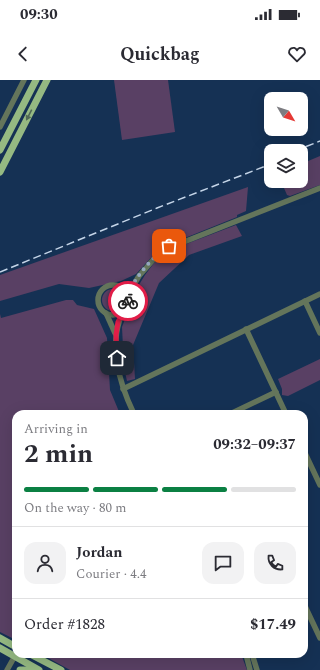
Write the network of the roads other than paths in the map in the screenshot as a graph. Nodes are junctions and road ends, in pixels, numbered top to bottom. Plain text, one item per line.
1 (24, 80) edge
2 (36, 80) edge
3 (47, 80) edge
4 (0, 127) edge
5 (0, 150) edge
6 (0, 172) edge
7 (320, 188) edge
8 (320, 294) edge
9 (128, 296) junction
10 (305, 301) junction
11 (124, 310) junction
12 (106, 313) junction
13 (246, 329) junction
14 (320, 333) edge
15 (116, 335) junction
16 (123, 389) junction
17 (276, 392) junction
18 (132, 410) edge
19 (238, 410) edge
20 (284, 410) edge
21 (308, 460) edge
22 (320, 485) edge
23 (308, 612) edge
24 (0, 638) edge
25 (320, 638) edge
26 (12, 645) edge
27 (0, 648) edge
28 (12, 654) edge
29 (13, 658) edge
30 (20, 658) edge
31 (38, 658) edge
32 (247, 658) edge
33 (253, 658) edge
34 (7, 670) edge
35 (20, 670) edge
36 (31, 670) edge
37 (39, 670) edge
38 (60, 670) edge
39 (250, 670) edge
40 (257, 670) edge

1 - 4 street
2 - 5 main road
3 -> 6 main road
7 - 9 street
8 - 10 street
9 - 11 street
9 - 12 street
10 - 13 street
10 - 14 street
11 - 12 street
11 - 15 street
12 - 15 street
13 - 16 street
13 - 17 street
15 - 16 street
16 - 18 street
17 - 19 street
17 - 20 street
21 - 22 street
23 - 25 street
24 - 26 main road
27 - 28 main road
29 - 34 street
30 - 37 main road
31 - 38 main road
32 - 39 street
33 - 40 street
35 - 36 main road

